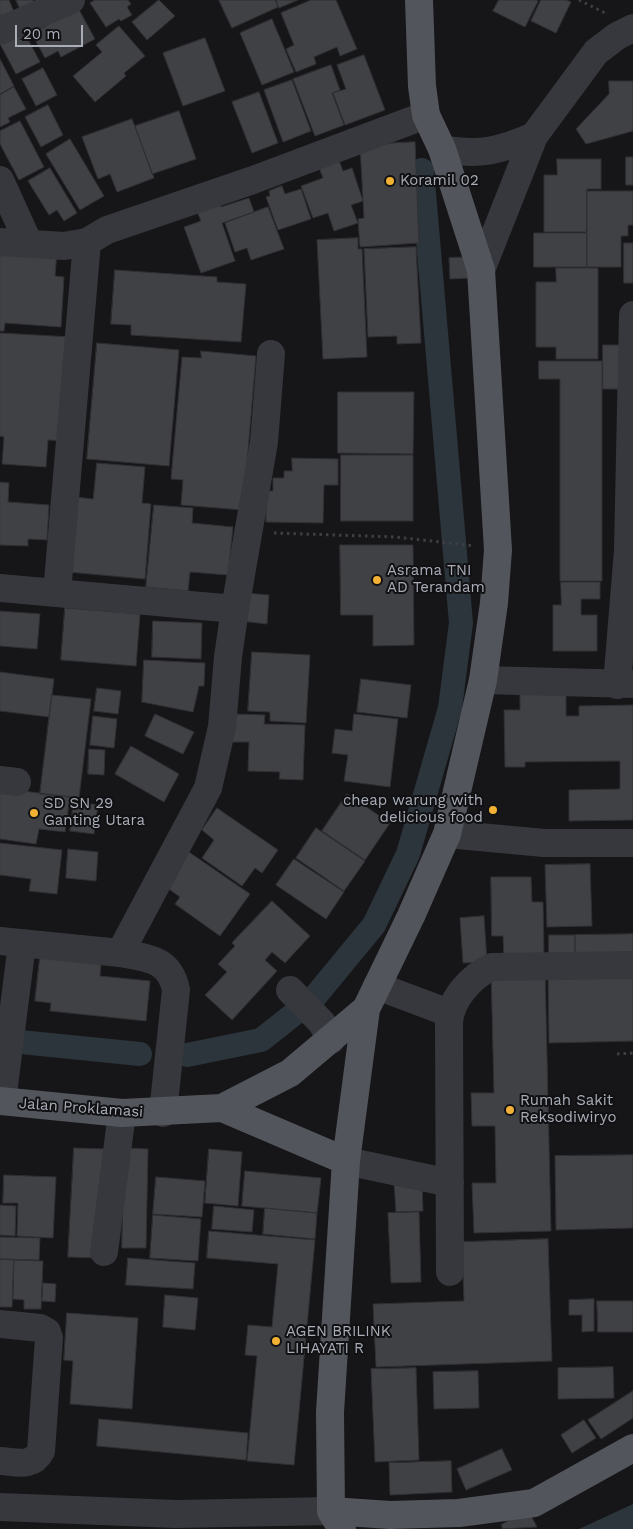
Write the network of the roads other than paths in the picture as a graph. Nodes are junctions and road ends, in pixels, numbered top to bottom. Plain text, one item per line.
1 (71, 0) edge
2 (419, 0) edge
3 (633, 28) edge
4 (0, 31) edge
5 (426, 115) junction
6 (534, 136) junction
7 (442, 149) junction
8 (0, 180) edge
9 (0, 242) edge
10 (87, 242) junction
11 (30, 244) junction
12 (481, 270) junction
13 (633, 315) edge
14 (271, 354) dead end
15 (631, 425) edge
16 (0, 588) edge
17 (57, 593) junction
18 (236, 609) junction
19 (483, 680) junction
20 (625, 684) edge
21 (447, 834) junction
22 (633, 842) edge
23 (11, 943) edge
24 (120, 953) junction
25 (633, 965) edge
26 (296, 995) dead end
27 (372, 997) junction
28 (449, 1013) junction
29 (327, 1032) junction
30 (1, 1101) edge
31 (222, 1108) junction
32 (122, 1113) junction
33 (162, 1113) junction
34 (346, 1162) junction
35 (450, 1183) junction
36 (104, 1252) dead end
37 (450, 1272) dead end
38 (0, 1324) edge
39 (633, 1448) edge
40 (0, 1461) edge
41 (534, 1503) junction
42 (0, 1507) edge
43 (336, 1520) edge
44 (487, 1529) edge

1 - 4 street
2 - 5 main road
3 - 6 street
5 - 7 main road
5 - 10 street
6 - 7 street
6 - 12 street
7 - 12 main road
8 - 11 street
9 - 11 street
10 - 11 street
10 - 17 street
12 - 19 main road
13 - 15 street
14 - 18 street
15 - 20 street
16 - 17 street
17 - 18 street
18 - 24 street
19 - 20 street
19 - 21 main road
21 - 22 street
21 - 27 main road
23 - 24 street
23 - 30 street
24 - 33 street
25 - 28 street
26 - 29 street
27 - 28 street
27 - 29 main road
27 - 34 main road
28 - 35 street
29 - 31 main road
30 - 32 main road, Jalan Proklamasi
31 - 33 main road, Jalan Proklamasi
31 - 34 main road
32 - 33 main road, Jalan Proklamasi
32 - 36 street
34 - 35 street
34 - 43 main road
35 - 37 street
38 - 40 street
39 - 41 main road
41 - 43 main road
41 - 44 main road
42 - 43 street

